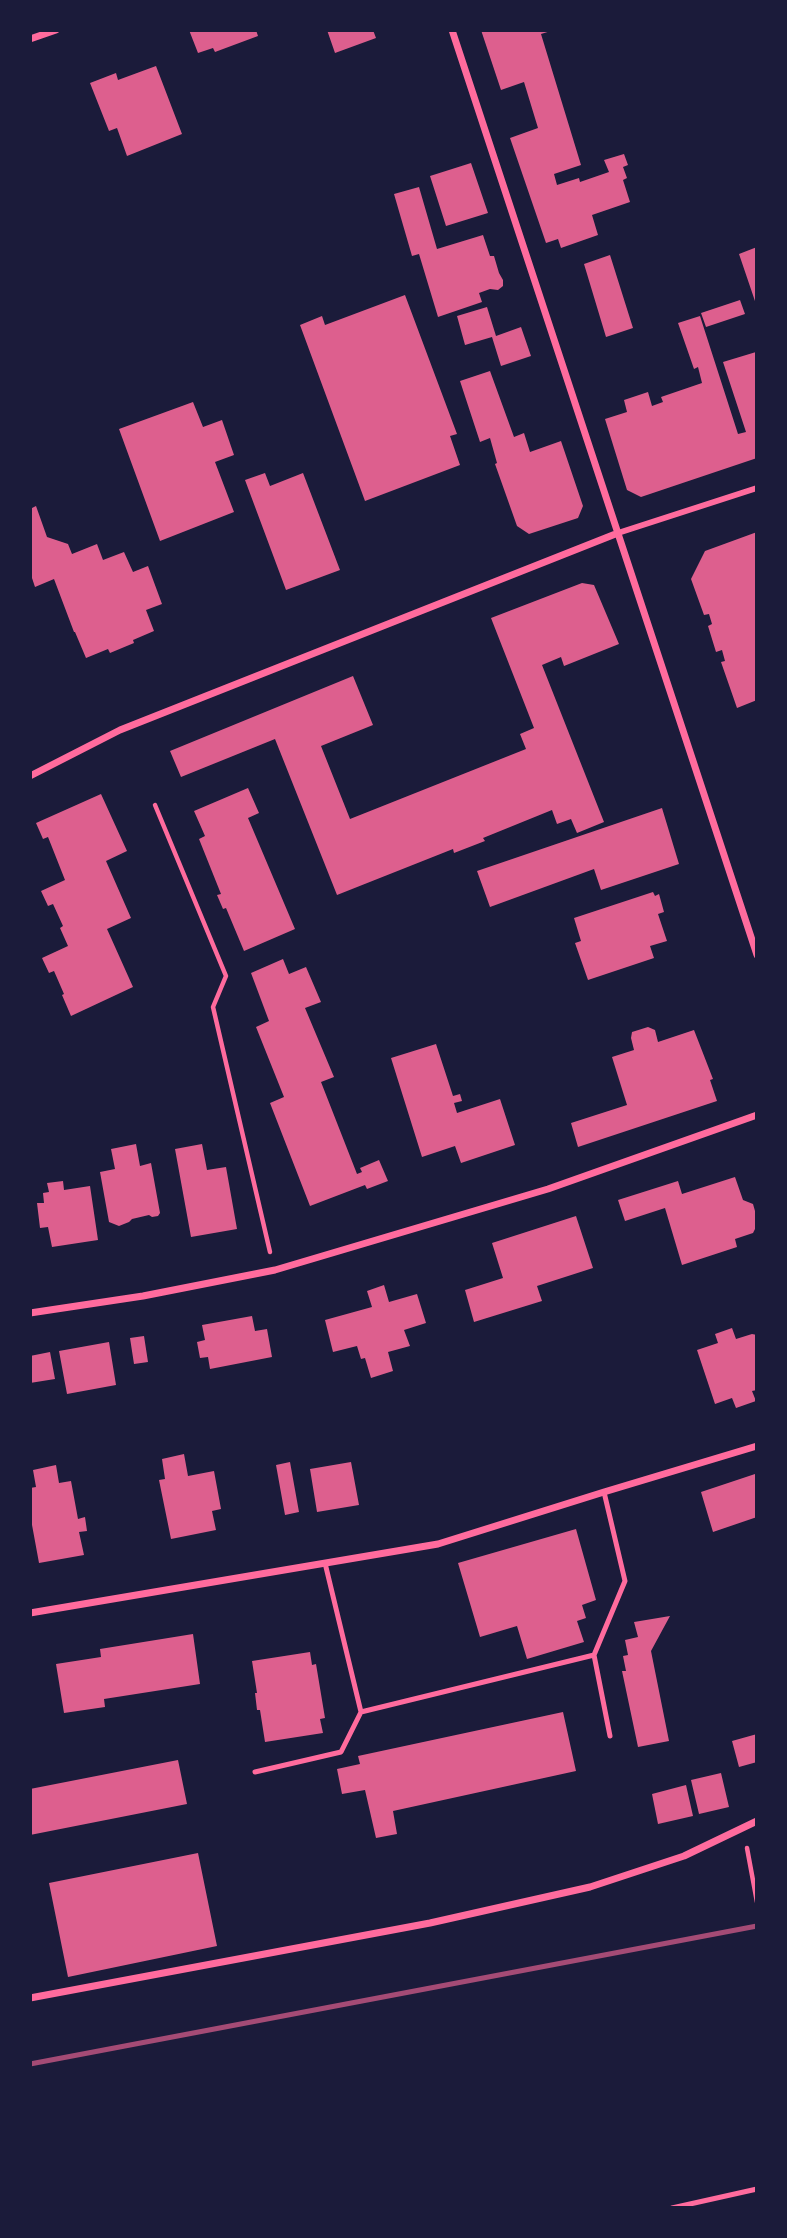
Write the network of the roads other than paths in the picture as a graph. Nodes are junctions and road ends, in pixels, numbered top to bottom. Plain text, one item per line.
1 (56, 30) edge
2 (452, 30) edge
3 (30, 39) edge
4 (757, 488) edge
5 (618, 533) junction
6 (30, 776) edge
7 (757, 956) edge
8 (757, 1115) edge
9 (30, 1313) edge
10 (757, 1446) edge
11 (604, 1492) junction
12 (325, 1563) junction
13 (30, 1613) edge
14 (594, 1655) junction
15 (361, 1712) junction
16 (611, 1736) dead end
17 (255, 1772) dead end
18 (757, 1821) edge
19 (30, 1998) edge
20 (757, 2189) edge
21 (672, 2208) edge

1 - 3 street
2 - 5 street
4 - 5 street
5 - 6 street
5 - 7 street
8 - 9 street
10 - 11 street
11 - 12 street
11 - 14 lane
12 - 13 street
12 - 15 lane
14 - 15 lane
14 - 16 lane
15 - 17 lane
18 - 19 street
20 - 21 lane

